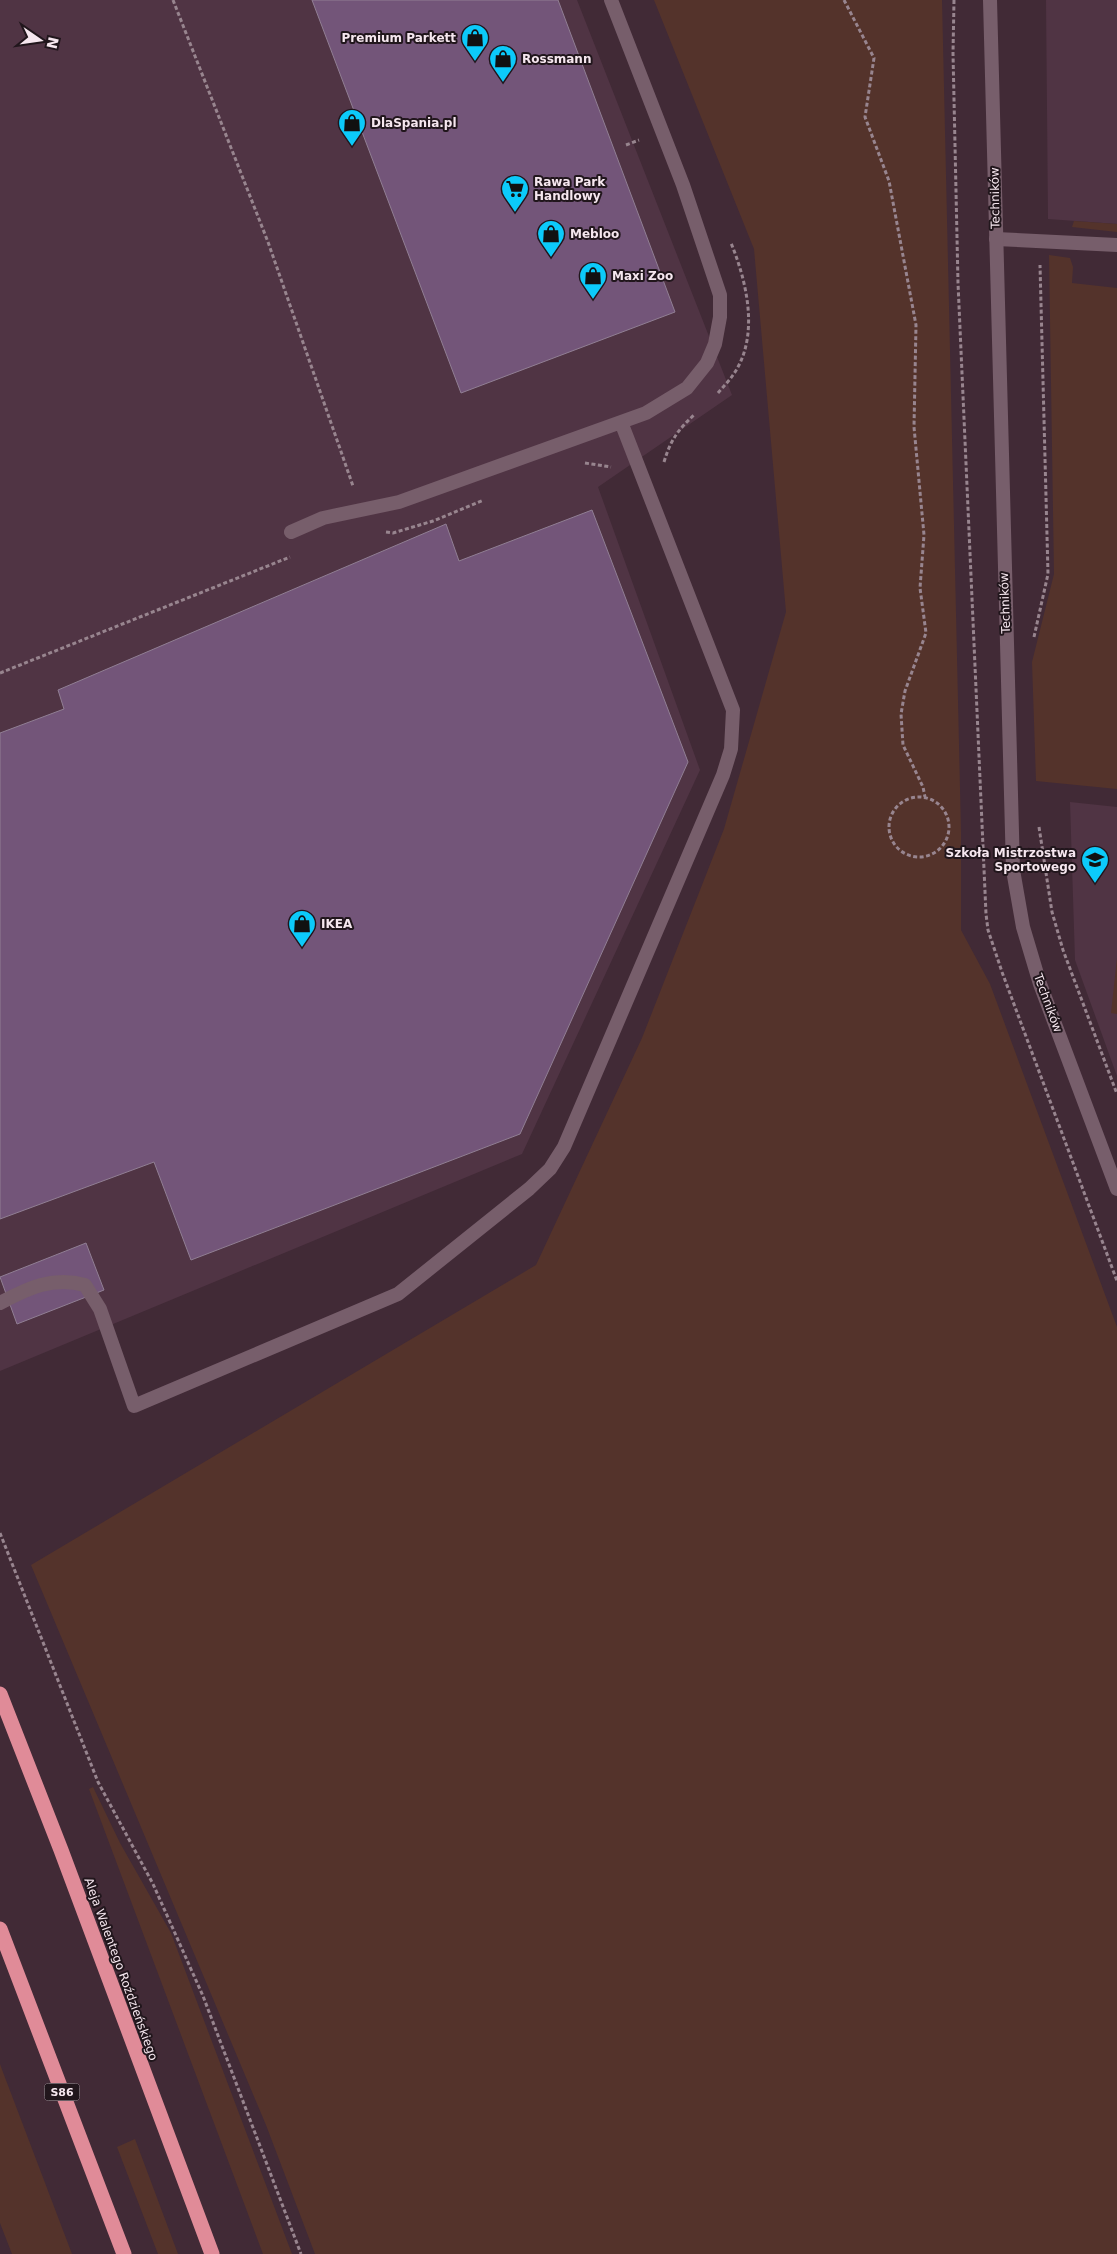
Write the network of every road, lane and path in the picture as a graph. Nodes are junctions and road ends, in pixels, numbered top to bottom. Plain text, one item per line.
1 (173, 0) edge
2 (611, 0) edge
3 (844, 0) edge
4 (990, 0) edge
5 (996, 239) junction
6 (1036, 239) junction
7 (1117, 245) edge
8 (698, 412) dead end
9 (621, 422) junction
10 (580, 462) dead end
11 (646, 487) junction
12 (486, 499) dead end
13 (360, 509) junction
14 (291, 532) dead end
15 (291, 557) dead end
16 (1033, 639) dead end
17 (0, 673) edge
18 (925, 797) junction
19 (1038, 821) dead end
20 (1117, 1094) edge
21 (1117, 1188) edge
22 (0, 1303) edge
23 (0, 1533) edge
24 (0, 1694) edge
25 (0, 1930) edge
26 (124, 2254) edge
27 (212, 2254) edge
28 (301, 2254) edge

1 - 13 path
2 - 9 street
3 - 18 path
4 - 5 street, Techników
5 - 6 street
5 - 21 street, Techników
6 - 7 street
6 - 16 path
8 - 11 path
9 - 11 street
9 - 13 street
10 - 11 path
11 - 22 street
12 - 13 path
13 - 14 street
15 - 17 path
18 - 18 path
19 - 20 path
23 - 28 path
24 - 27 highway, Aleja Walentego Roździeńskiego
25 - 26 highway, S86

